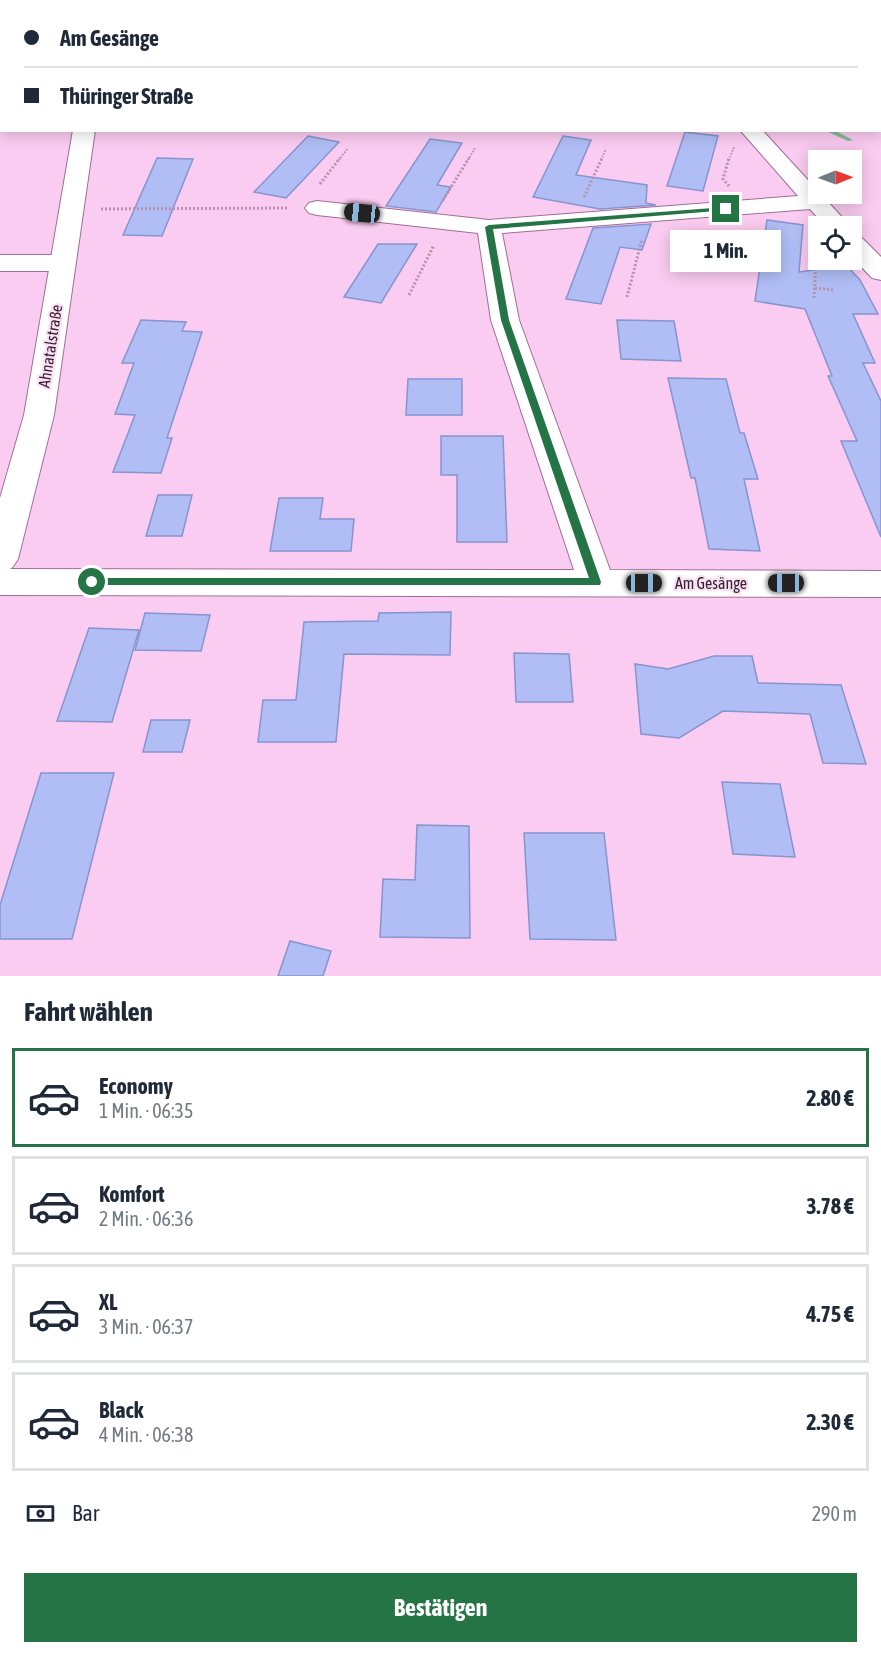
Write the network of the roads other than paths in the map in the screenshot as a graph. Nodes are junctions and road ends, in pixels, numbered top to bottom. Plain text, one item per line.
1 (84, 132) edge
2 (756, 137) edge
3 (808, 195) edge
4 (808, 202) edge
5 (816, 204) edge
6 (309, 208) road end
7 (828, 216) edge
8 (489, 227) junction
9 (862, 252) edge
10 (0, 263) edge
11 (63, 263) junction
12 (881, 272) edge
13 (0, 559) edge
14 (0, 582) edge
15 (596, 582) junction
16 (881, 584) edge

1 - 11 street, Ahnatalstraße
2 - 3 street
4 - 8 street
5 - 7 street
6 - 8 street
8 - 15 street
9 - 12 street
10 - 11 street
11 - 13 street, Ahnatalstraße
14 - 15 street, Am Gesänge
15 - 16 street, Am Gesänge

